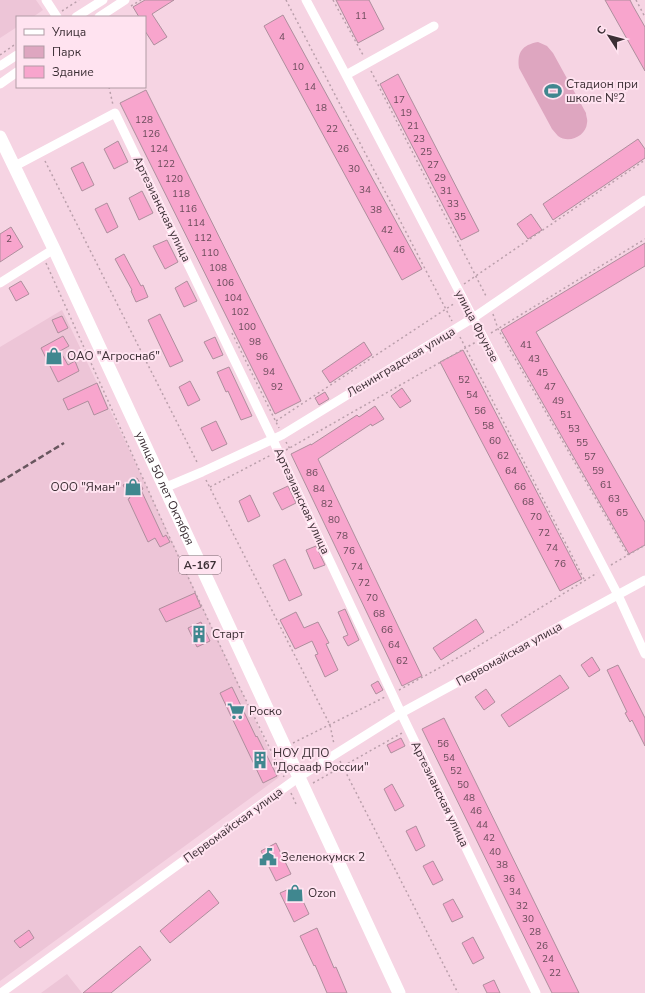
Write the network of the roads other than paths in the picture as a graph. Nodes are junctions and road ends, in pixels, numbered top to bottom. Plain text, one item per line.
1 (46, 0) edge
2 (103, 0) edge
3 (125, 0) edge
4 (306, 0) edge
5 (56, 16) edge
6 (78, 16) edge
7 (101, 16) edge
8 (434, 26) dead end
9 (16, 56) edge
10 (0, 66) edge
11 (16, 73) edge
12 (346, 75) junction
13 (0, 84) edge
14 (0, 137) edge
15 (15, 166) junction
16 (645, 200) edge
17 (48, 253) junction
18 (0, 283) edge
19 (473, 318) junction
20 (272, 440) junction
21 (164, 488) junction
22 (645, 580) edge
23 (618, 595) junction
24 (645, 654) edge
25 (401, 713) junction
26 (301, 783) junction
27 (394, 991) edge
28 (1, 993) edge
29 (536, 993) edge

1 - 5 street
2 - 6 street
3 - 7 street
4 - 12 street, улица Фрунзе
8 - 12 street
9 - 10 street
11 - 13 street
12 - 19 street, улица Фрунзе
14 - 15 highway, улица 50 лет Октября / А-167
15 - 17 highway, улица 50 лет Октября / А-167
15 - 20 street, Артезианская улица
16 - 19 street, Ленинградская улица
17 - 18 street
17 - 21 highway, улица 50 лет Октября / А-167
19 - 20 street, Ленинградская улица
19 - 23 street, улица Фрунзе
20 - 21 street, Ленинградская улица
20 - 25 street, Артезианская улица
21 - 26 highway, улица 50 лет Октября / А-167
22 - 23 street, Первомайская улица
23 - 24 street, улица Фрунзе
23 - 25 street, Первомайская улица
25 - 26 street, Первомайская улица
25 - 29 street, Артезианская улица
26 - 27 highway, улица 50 лет Октября / А-167
26 - 28 street, Первомайская улица

